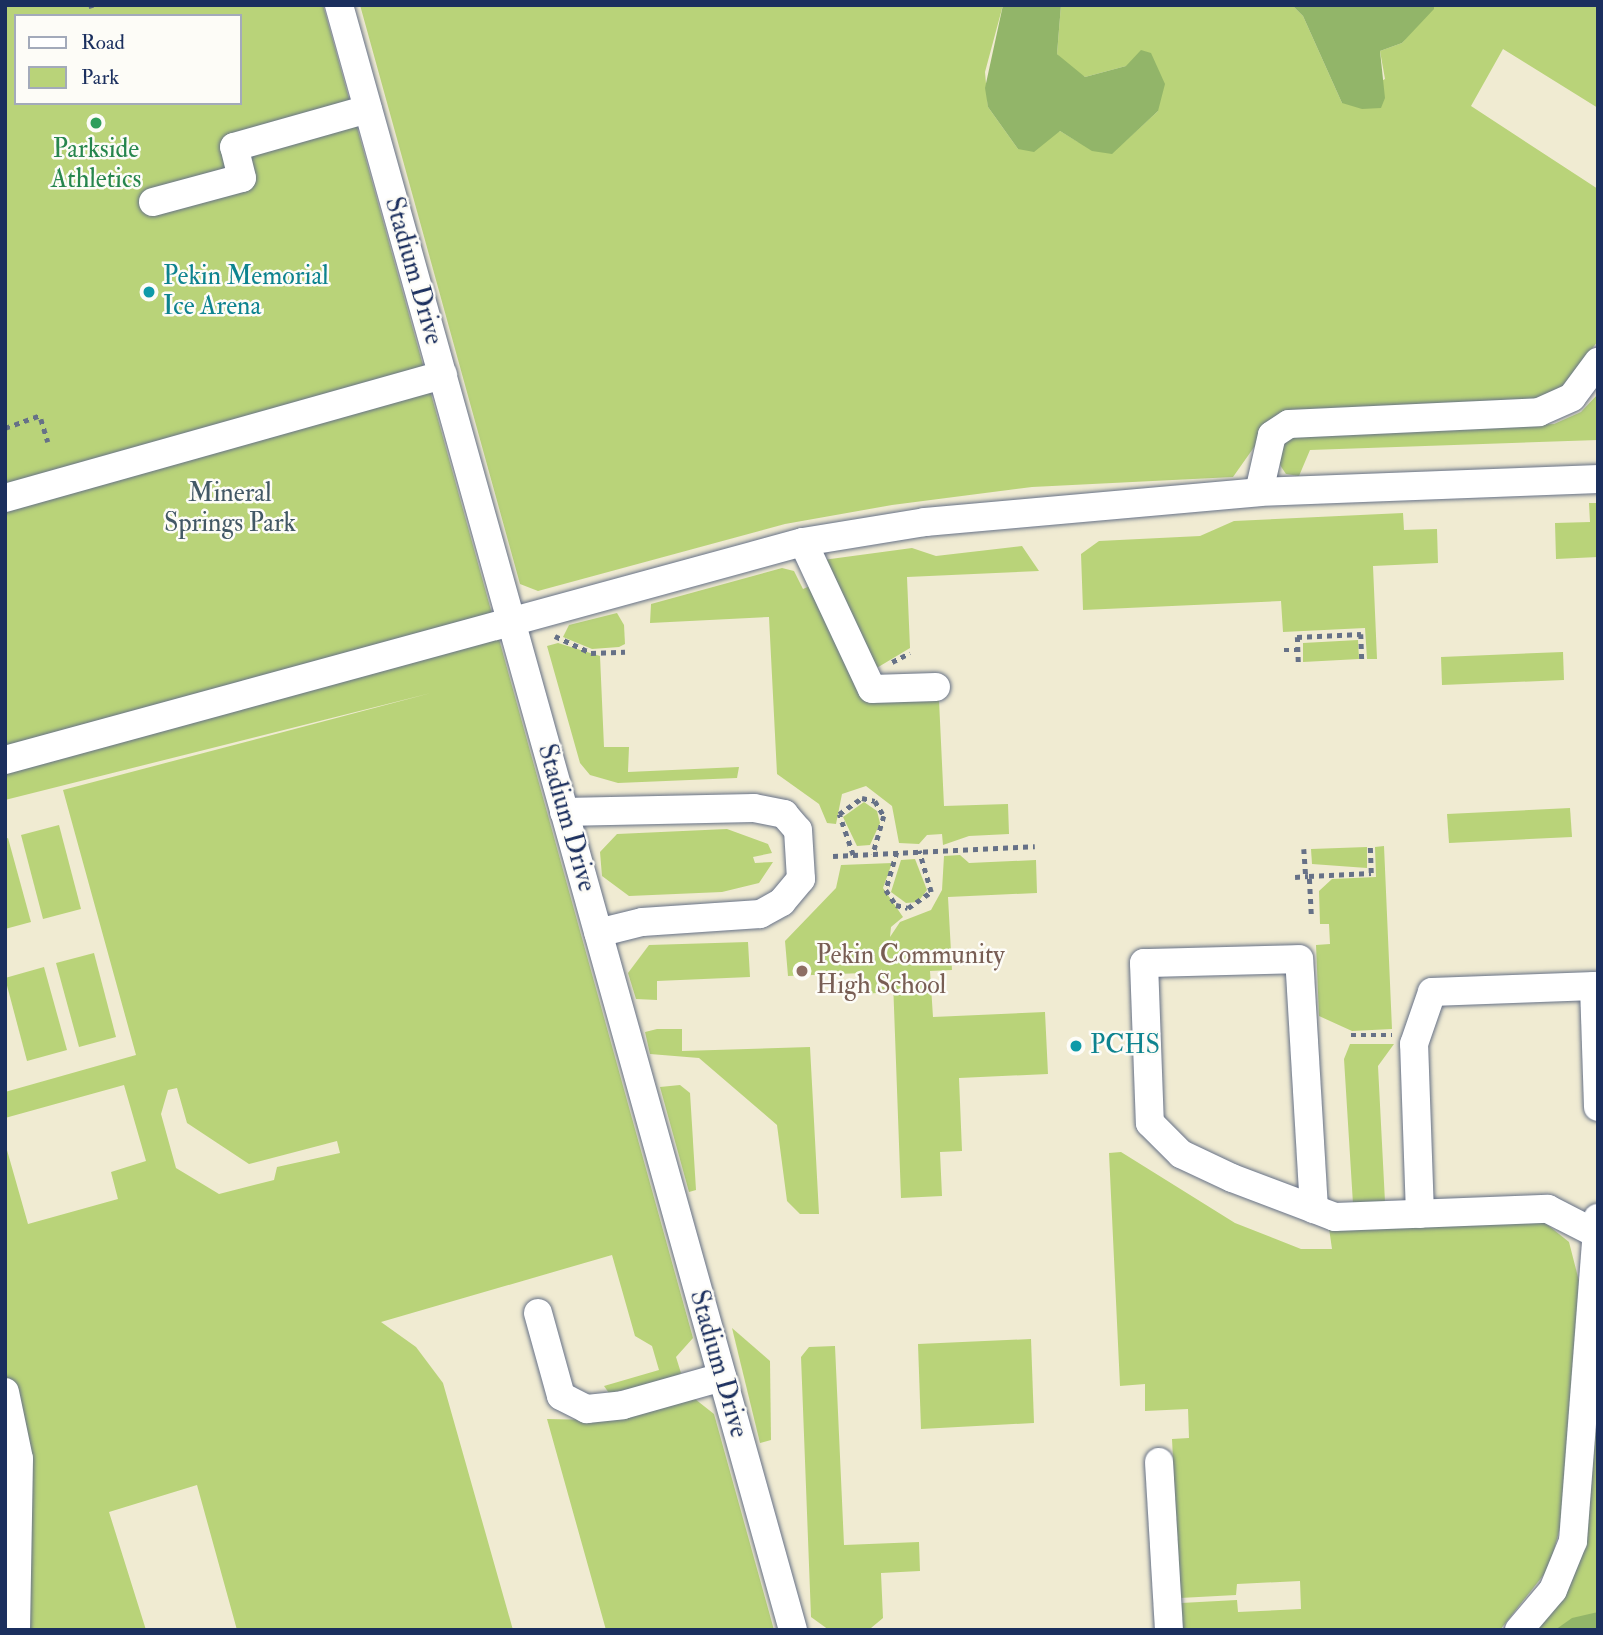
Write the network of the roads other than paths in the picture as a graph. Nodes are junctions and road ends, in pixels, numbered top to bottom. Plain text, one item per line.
1 (339, 5) edge
2 (368, 109) junction
3 (153, 202) dead end
4 (1598, 362) edge
5 (443, 375) junction
6 (1598, 479) edge
7 (1259, 492) junction
8 (5, 498) edge
9 (803, 542) junction
10 (510, 620) junction
11 (936, 687) dead end
12 (5, 760) edge
13 (564, 812) junction
14 (598, 933) junction
15 (1598, 1107) edge
16 (1314, 1209) junction
17 (1420, 1214) junction
18 (1596, 1226) edge
19 (538, 1313) dead end
20 (722, 1377) junction
21 (5, 1392) edge
22 (1159, 1462) dead end
23 (16, 1630) edge
24 (793, 1630) edge
25 (1169, 1630) edge
26 (1519, 1630) edge

1 - 2 street, Stadium Drive
2 - 3 street
2 - 5 street, Stadium Drive
4 - 7 street
5 - 8 street
5 - 10 street, Stadium Drive
6 - 7 street
7 - 9 street
9 - 10 street
9 - 11 street
10 - 12 street
10 - 13 street, Stadium Drive
13 - 14 street, Stadium Drive
13 - 14 street
14 - 20 street, Stadium Drive
15 - 17 street
16 - 16 street
16 - 17 street
17 - 18 street
18 - 26 street
19 - 20 street
20 - 24 street, Stadium Drive
21 - 23 street
22 - 25 street

